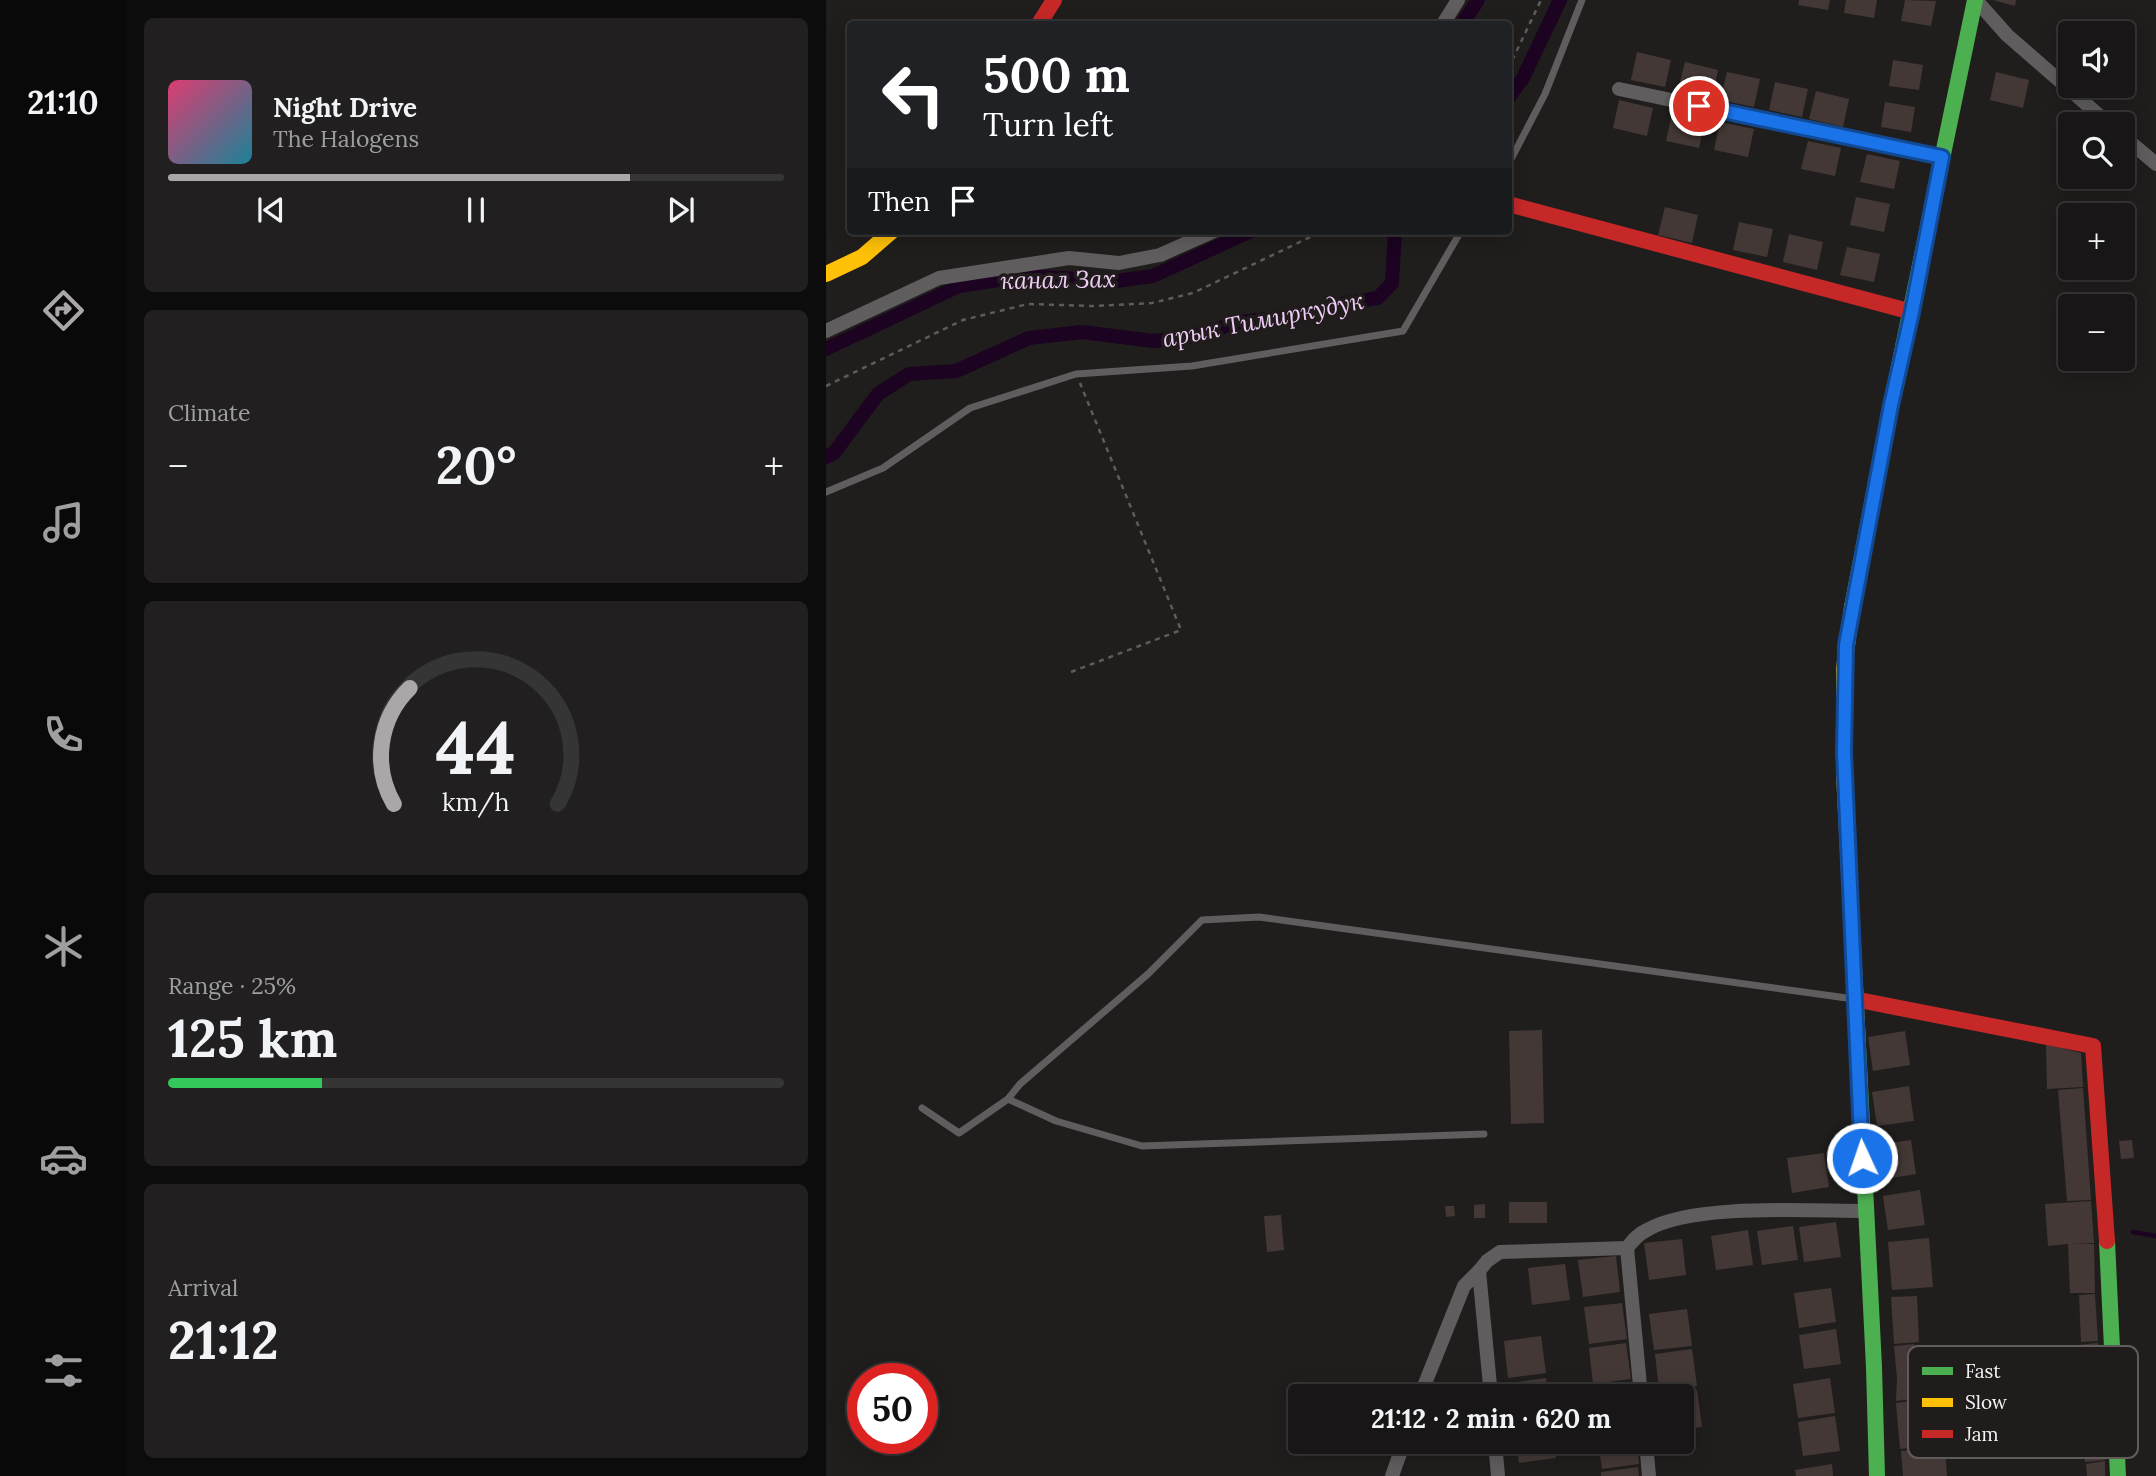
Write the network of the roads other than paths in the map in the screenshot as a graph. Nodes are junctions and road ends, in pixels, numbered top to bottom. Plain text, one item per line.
1 (1054, 0) edge
2 (1458, 0) edge
3 (1582, 0) edge
4 (1976, 0) edge
5 (1041, 21) edge
6 (1445, 21) edge
7 (1619, 89) dead end
8 (2095, 112) edge
9 (2135, 146) edge
10 (1512, 157) edge
11 (1942, 157) junction
12 (2156, 164) edge
13 (1512, 205) edge
14 (888, 235) edge
15 (1203, 235) edge
16 (1459, 235) edge
17 (826, 274) edge
18 (1912, 312) junction
19 (826, 331) edge
20 (826, 492) edge
21 (1854, 999) junction
22 (1008, 1099) junction
23 (922, 1108) dead end
24 (1484, 1134) dead end
25 (1865, 1211) junction
26 (1627, 1248) junction
27 (1479, 1271) junction
28 (2113, 1346) edge
29 (1425, 1384) edge
30 (1489, 1384) edge
31 (1640, 1384) edge
32 (1400, 1454) edge
33 (1496, 1454) edge
34 (1647, 1454) edge
35 (2117, 1458) edge
36 (1392, 1476) edge
37 (1498, 1476) edge
38 (1649, 1476) edge
39 (1877, 1476) edge
40 (2118, 1476) edge

1 - 5 main road
2 - 6 street
3 - 10 lane
4 - 8 street
4 - 11 main road
7 - 11 street
9 - 12 street
11 - 18 main road
13 - 18 main road
14 - 17 main road
15 - 19 street
16 - 20 lane
18 - 21 main road
21 - 22 lane
21 - 25 main road
21 - 28 main road
22 - 23 lane
22 - 24 lane
25 - 26 street
25 - 39 main road
26 - 27 street
26 - 31 street
27 - 29 street
27 - 30 street
32 - 36 street
33 - 37 street
34 - 38 street
35 - 40 main road

